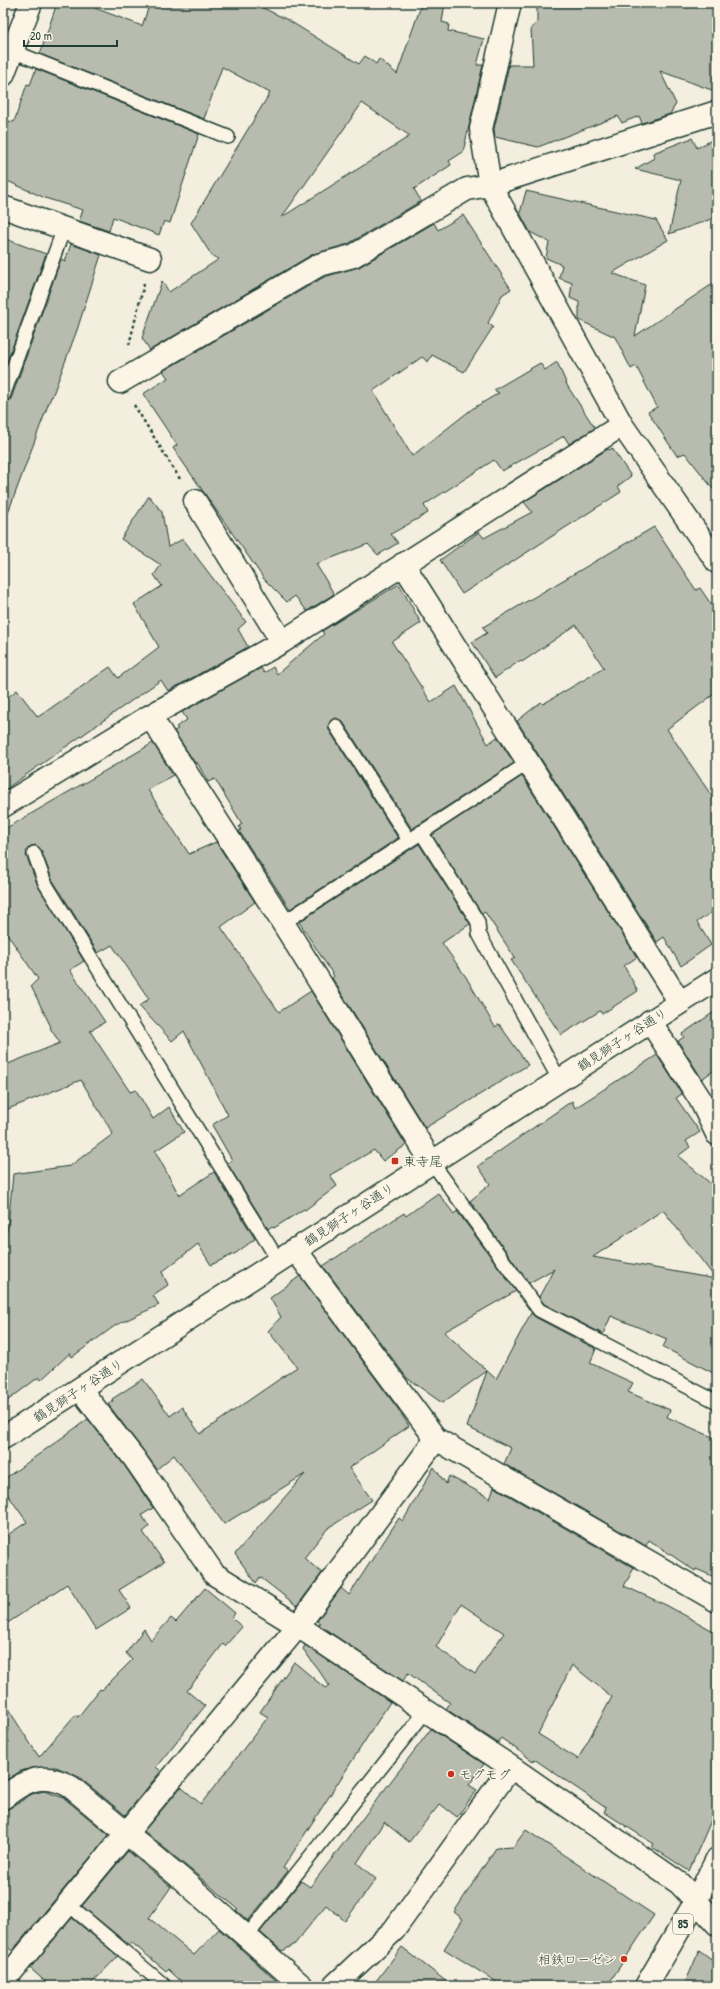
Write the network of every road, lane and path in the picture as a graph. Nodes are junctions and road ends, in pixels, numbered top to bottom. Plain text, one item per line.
1 (31, 3) edge
2 (510, 3) edge
3 (12, 52) junction
4 (3, 75) edge
5 (717, 112) edge
6 (228, 137) dead end
7 (490, 185) junction
8 (3, 207) edge
9 (64, 228) junction
10 (150, 259) dead end
11 (120, 382) dead end
12 (3, 396) edge
13 (622, 425) junction
14 (195, 501) dead end
15 (717, 562) edge
16 (403, 564) junction
17 (282, 642) junction
18 (150, 716) junction
19 (336, 726) dead end
20 (528, 763) junction
21 (3, 806) edge
22 (421, 832) junction
23 (409, 840) junction
24 (34, 853) dead end
25 (282, 923) junction
26 (717, 978) edge
27 (679, 1001) junction
28 (650, 1021) junction
29 (559, 1079) junction
30 (717, 1134) edge
31 (431, 1161) junction
32 (287, 1255) junction
33 (80, 1389) junction
34 (717, 1402) edge
35 (3, 1438) edge
36 (436, 1439) junction
37 (717, 1601) edge
38 (298, 1626) junction
39 (426, 1711) junction
40 (511, 1767) junction
41 (3, 1798) edge
42 (128, 1833) junction
43 (717, 1859) edge
44 (696, 1902) junction
45 (68, 1904) junction
46 (717, 1924) edge
47 (247, 1936) junction
48 (12, 1981) edge
49 (165, 1986) edge
50 (302, 1986) edge
51 (334, 1986) edge
52 (646, 1986) edge

1 - 3 street
2 - 7 street
3 - 4 street
3 - 6 lane
5 - 7 street
7 - 11 street
7 - 13 street
8 - 9 street
9 - 10 street
9 - 12 lane
13 - 15 street
13 - 16 street
14 - 17 street
16 - 17 street
16 - 20 street
17 - 18 street
18 - 21 street
18 - 25 street
19 - 23 lane
20 - 22 lane
20 - 27 street
22 - 23 lane
22 - 29 lane
23 - 25 lane
24 - 32 lane
25 - 31 street
26 - 27 street, 鶴見獅子ヶ谷通り
27 - 28 street, 鶴見獅子ヶ谷通り
28 - 29 street, 鶴見獅子ヶ谷通り
28 - 30 street
29 - 31 street, 鶴見獅子ヶ谷通り
31 - 32 street, 鶴見獅子ヶ谷通り
31 - 34 lane
32 - 33 street, 鶴見獅子ヶ谷通り
32 - 36 street
33 - 35 street, 鶴見獅子ヶ谷通り
33 - 38 street
36 - 37 street
36 - 38 street
38 - 39 street
38 - 42 street
39 - 40 street
39 - 47 lane
40 - 44 street
40 - 51 street
41 - 42 street
42 - 45 street
42 - 47 street
43 - 44 street, 85
44 - 46 street
44 - 52 street, 85
45 - 48 street
45 - 49 lane
47 - 50 street

